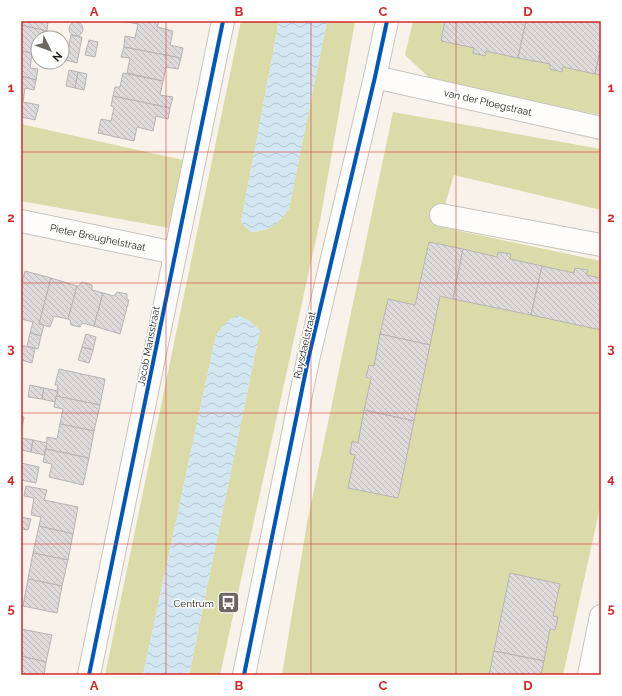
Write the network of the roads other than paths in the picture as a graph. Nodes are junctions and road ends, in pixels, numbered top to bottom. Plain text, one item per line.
1 (223, 21) edge
2 (387, 21) edge
3 (375, 77) junction
4 (601, 128) edge
5 (441, 214) dead end
6 (21, 221) edge
7 (601, 245) edge
8 (175, 253) junction
9 (601, 616) edge
10 (89, 675) edge
11 (244, 675) edge
12 (589, 675) edge

1 - 8 street, Jacob Marisstraat
2 - 3 street, Ruysdaelstraat
3 - 4 street, van der Ploegstraat
3 - 11 street, Ruysdaelstraat
5 - 7 street
6 - 8 street, Pieter Breughelstraat
8 - 10 street, Jacob Marisstraat
9 - 12 street

